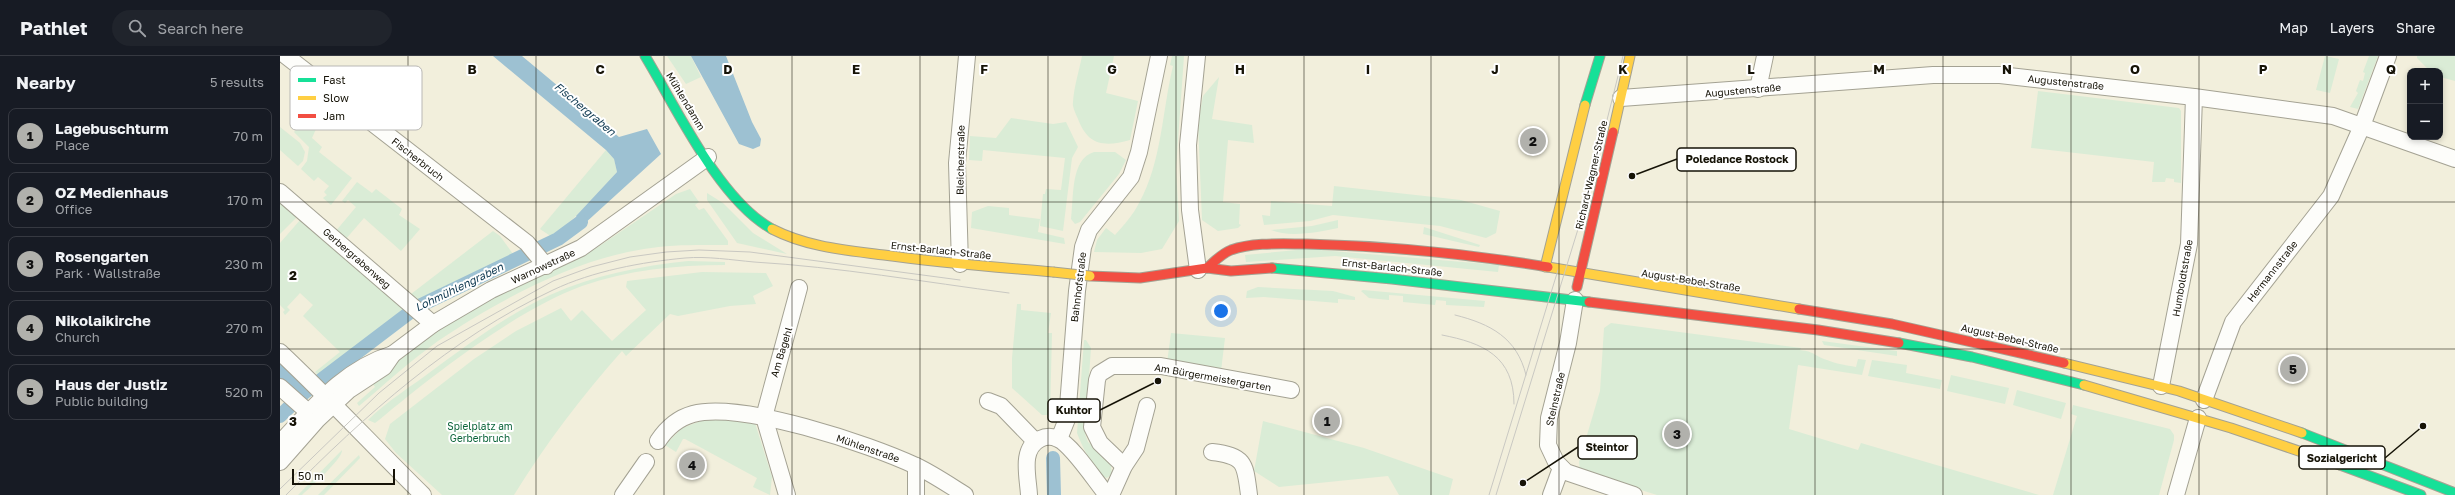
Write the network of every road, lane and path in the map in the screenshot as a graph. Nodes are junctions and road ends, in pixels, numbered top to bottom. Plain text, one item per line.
1 (286, 56) edge
2 (645, 56) edge
3 (967, 56) edge
4 (1159, 56) edge
5 (1197, 56) edge
6 (1600, 56) edge
7 (1630, 56) edge
8 (1765, 56) edge
9 (2388, 56) edge
10 (299, 66) edge
11 (1758, 89) junction
12 (2194, 96) junction
13 (1621, 98) junction
14 (2362, 126) junction
15 (379, 130) edge
16 (708, 157) junction
17 (2455, 159) edge
18 (280, 192) edge
19 (536, 254) junction
20 (960, 264) junction
21 (1545, 267) junction
22 (1203, 269) junction
23 (1580, 273) junction
24 (1605, 278) junction
25 (1556, 279) dead end
26 (799, 288) dead end
27 (1570, 295) junction
28 (428, 320) junction
29 (280, 352) edge
30 (2161, 386) junction
31 (1291, 390) dead end
32 (321, 391) junction
33 (2204, 400) junction
34 (988, 401) dead end
35 (299, 404) edge
36 (1147, 406) dead end
37 (764, 417) junction
38 (2198, 418) junction
39 (1059, 439) junction
40 (658, 441) dead end
41 (1035, 441) junction
42 (280, 443) edge
43 (1212, 452) dead end
44 (280, 462) edge
45 (646, 462) dead end
46 (916, 466) junction
47 (1124, 466) junction
48 (1561, 468) junction
49 (2455, 493) edge
50 (423, 495) edge
51 (623, 495) edge
52 (787, 495) edge
53 (916, 495) edge
54 (965, 495) edge
55 (1029, 495) edge
56 (1107, 495) edge
57 (1111, 495) edge
58 (1249, 495) edge
59 (1551, 495) edge
60 (1634, 495) edge
61 (2176, 495) edge
62 (2421, 495) edge

1 - 10 street, Fischerbruch
2 - 16 main road, Mühlendamm
3 - 20 street, Bleicherstraße
4 - 39 street, Bahnhofstraße
5 - 22 street
6 - 21 main road
7 - 13 main road, Richard-Wagner-Straße
8 - 11 street
9 - 14 street, Hermannstraße
11 - 12 street, Augustenstraße
11 - 13 street, Augustenstraße
12 - 14 street, Augustenstraße
12 - 30 street, Humboldtstraße
13 - 23 main road, Richard-Wagner-Straße
14 - 17 street, Augustenstraße
14 - 33 street, Hermannstraße
15 - 19 street, Fischerbruch
16 - 19 street, Warnowstraße
16 - 20 main road, Ernst-Barlach-Straße
18 - 28 street, Gerbergrabenweg
19 - 28 street, Warnowstraße
20 - 22 main road, Ernst-Barlach-Straße, bridge
21 - 22 main road, Ernst-Barlach-Straße
21 - 23 main road, August-Bebel-Straße
21 - 25 main road
22 - 27 main road, Ernst-Barlach-Straße
23 - 24 main road, August-Bebel-Straße
23 - 27 main road, Richard-Wagner-Straße
24 - 27 main road
24 - 30 main road, August-Bebel-Straße
26 - 37 street, Am Bagehl
27 - 38 main road
27 - 48 street, Steinstraße
28 - 32 street, Warnowstraße
29 - 32 street
30 - 33 main road, August-Bebel-Straße
31 - 47 street, Am Bürgermeistergarten
32 - 35 street, Warnowstraße
32 - 50 street
33 - 38 main road, Hermannstraße
33 - 49 main road, August-Bebel-Straße
34 - 41 street
35 - 42 street, Warnowstraße
35 - 44 street, Warnowstraße
36 - 47 street
37 - 40 street, Mühlenstraße
37 - 46 street, Mühlenstraße
37 - 52 street
38 - 61 street, Hermannstraße
38 - 62 main road
39 - 41 street
39 - 56 street
41 - 55 street
43 - 58 street
45 - 51 street
46 - 53 street
46 - 54 street, Mühlenstraße
47 - 57 street
48 - 59 street
48 - 60 street

